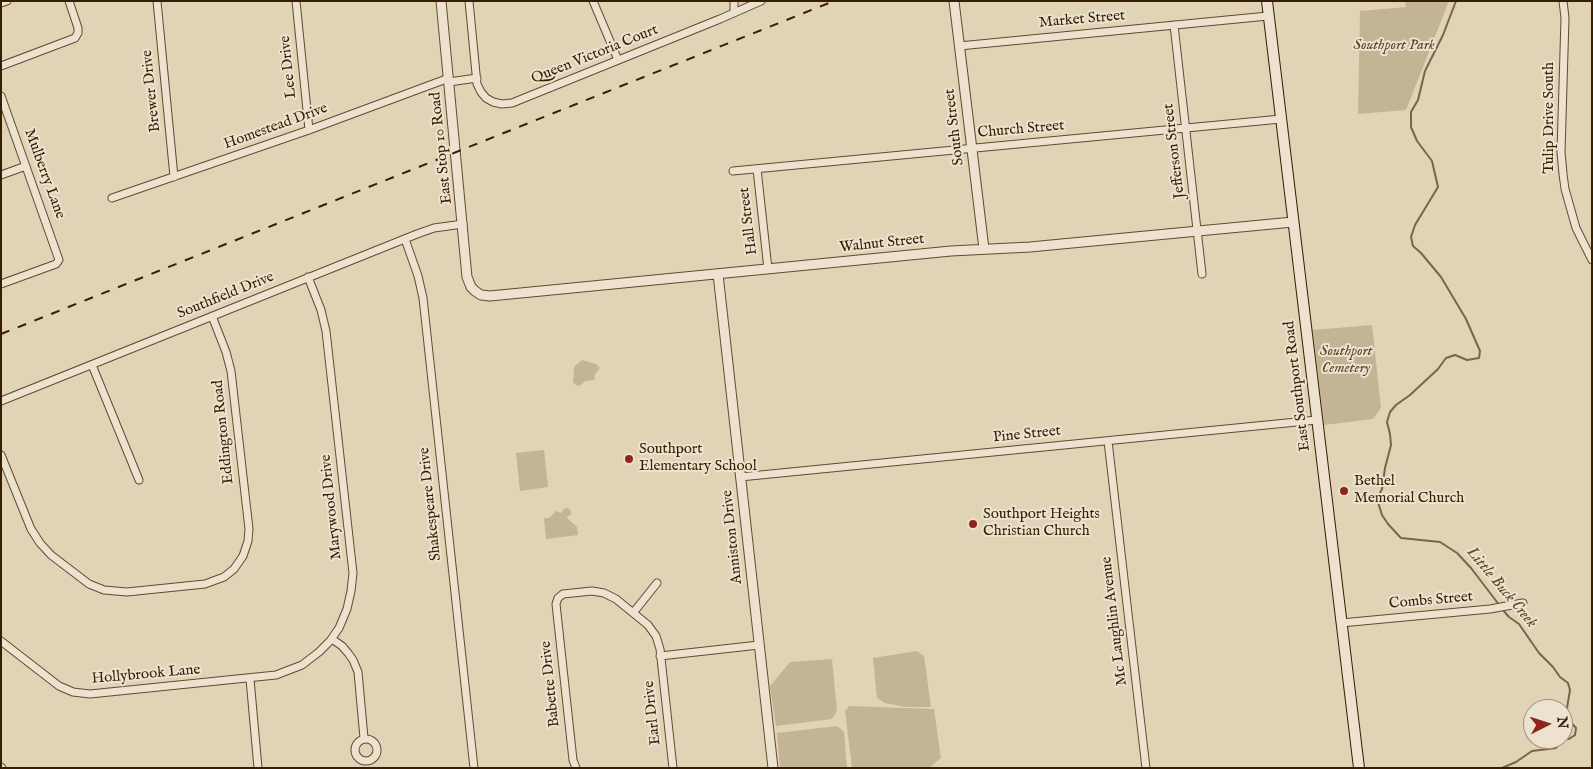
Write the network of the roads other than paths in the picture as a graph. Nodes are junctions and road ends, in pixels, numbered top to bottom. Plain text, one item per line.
1 (7, 1) edge
2 (69, 1) edge
3 (157, 1) edge
4 (296, 1) edge
5 (441, 1) edge
6 (469, 1) edge
7 (593, 1) edge
8 (734, 1) edge
9 (761, 1) edge
10 (954, 1) edge
11 (1267, 1) edge
12 (1563, 1) edge
13 (1, 3) edge
14 (750, 3) edge
15 (734, 13) junction
16 (1268, 16) junction
17 (1174, 25) junction
18 (959, 46) junction
19 (618, 60) junction
20 (1, 66) edge
21 (476, 78) junction
22 (449, 80) junction
23 (1, 96) edge
24 (1281, 119) junction
25 (1186, 128) junction
26 (309, 130) junction
27 (972, 148) junction
28 (26, 166) junction
29 (756, 169) junction
30 (733, 171) dead end
31 (1, 175) edge
32 (174, 178) junction
33 (112, 198) dead end
34 (1293, 222) junction
35 (463, 224) junction
36 (1198, 231) junction
37 (405, 239) junction
38 (984, 249) junction
39 (1592, 260) edge
40 (768, 269) junction
41 (718, 274) junction
42 (1202, 274) dead end
43 (308, 277) junction
44 (1, 284) edge
45 (475, 291) joint
46 (212, 316) junction
47 (92, 365) junction
48 (1, 401) edge
49 (1317, 420) junction
50 (1108, 441) junction
51 (1, 455) edge
52 (740, 477) junction
53 (139, 480) dead end
54 (657, 583) dead end
55 (558, 598) joint
56 (1523, 603) dead end
57 (633, 613) junction
58 (1342, 623) junction
59 (332, 639) junction
60 (1, 641) edge
61 (759, 645) junction
62 (660, 656) junction
63 (250, 679) junction
64 (364, 738) dead end
65 (258, 768) edge
66 (474, 768) edge
67 (576, 768) edge
68 (673, 768) edge
69 (773, 768) edge
70 (1146, 768) edge
71 (1359, 768) edge

1 - 13 street
2 - 20 street
3 - 32 street, Brewer Drive
4 - 26 street, Lee Drive
5 - 22 street, East Stop 10 Road
6 - 21 street
7 - 19 street
8 - 15 street
9 - 14 street, Queen Victoria Court
10 - 18 street, South Street
11 - 16 main road, East Southport Road
12 - 39 street, Tulip Drive South
14 - 15 street, Queen Victoria Court
15 - 19 street, Queen Victoria Court
16 - 17 street, Market Street
16 - 24 main road, East Southport Road
17 - 18 street, Market Street
17 - 25 street, Jefferson Street
18 - 27 street, South Street
19 - 21 street, Queen Victoria Court
21 - 22 street
22 - 26 street, Homestead Drive
22 - 35 street, East Stop 10 Road
23 - 28 street, Mulberry Lane
24 - 25 street, Church Street
24 - 34 main road, East Southport Road
25 - 27 street, Church Street
25 - 36 street, Jefferson Street
26 - 32 street, Homestead Drive
27 - 29 street, Church Street
27 - 38 street, South Street
28 - 31 street
28 - 44 street, Mulberry Lane
29 - 30 street, Church Street
29 - 40 street, Hall Street
32 - 33 street, Homestead Drive
34 - 36 street, Walnut Street
34 - 49 main road, East Southport Road
35 - 37 street, Southfield Drive
35 - 45 street, East Stop 10 Road
36 - 38 street, Walnut Street
36 - 42 street, Jefferson Street
37 - 43 street, Southfield Drive
37 - 66 street, Shakespeare Drive
38 - 40 street, Walnut Street
40 - 41 street, Walnut Street
41 - 45 street, Walnut Street
41 - 52 street, Anniston Drive
43 - 46 street, Southfield Drive
43 - 59 street, Marywood Drive
46 - 47 street, Southfield Drive
46 - 51 street, Eddington Road
47 - 48 street, Southfield Drive
47 - 53 street
49 - 50 street, Pine Street
49 - 58 main road, East Southport Road
50 - 52 street, Pine Street
50 - 70 street, Mc Laughlin Avenue
52 - 61 street, Anniston Drive
54 - 57 street
55 - 57 street, Earl Drive
55 - 67 street, Babette Drive
56 - 58 street, Combs Street
57 - 62 street, Earl Drive
58 - 71 main road, East Southport Road
59 - 63 street, Marywood Drive
59 - 64 street
60 - 63 street, Hollybrook Lane
61 - 62 street
61 - 69 street, Anniston Drive
62 - 68 street, Earl Drive
63 - 65 street

